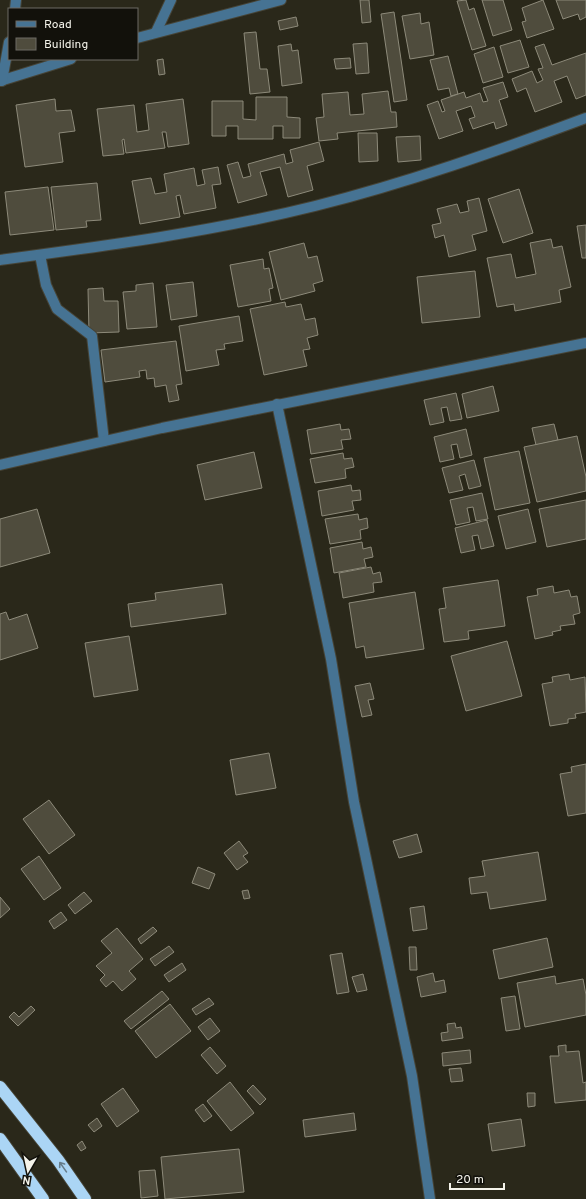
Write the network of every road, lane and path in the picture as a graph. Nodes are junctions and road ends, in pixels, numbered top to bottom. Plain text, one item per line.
1 (171, 0) edge
2 (281, 0) edge
3 (156, 32) junction
4 (138, 38) edge
5 (8, 47) edge
6 (69, 60) edge
7 (1, 81) edge
8 (586, 118) edge
9 (40, 255) junction
10 (0, 260) edge
11 (586, 343) edge
12 (276, 404) junction
13 (104, 441) junction
14 (0, 465) edge
15 (0, 1087) edge
16 (0, 1139) edge
17 (43, 1199) edge
18 (86, 1199) edge
19 (430, 1199) edge

1 - 3 street
2 - 3 street
3 - 4 street
5 - 7 street
6 - 7 street
8 - 9 street
9 - 10 street
9 - 13 street
11 - 12 street
12 - 13 street
12 - 19 street
13 - 14 street
18 -> 15 highway
16 - 17 highway

